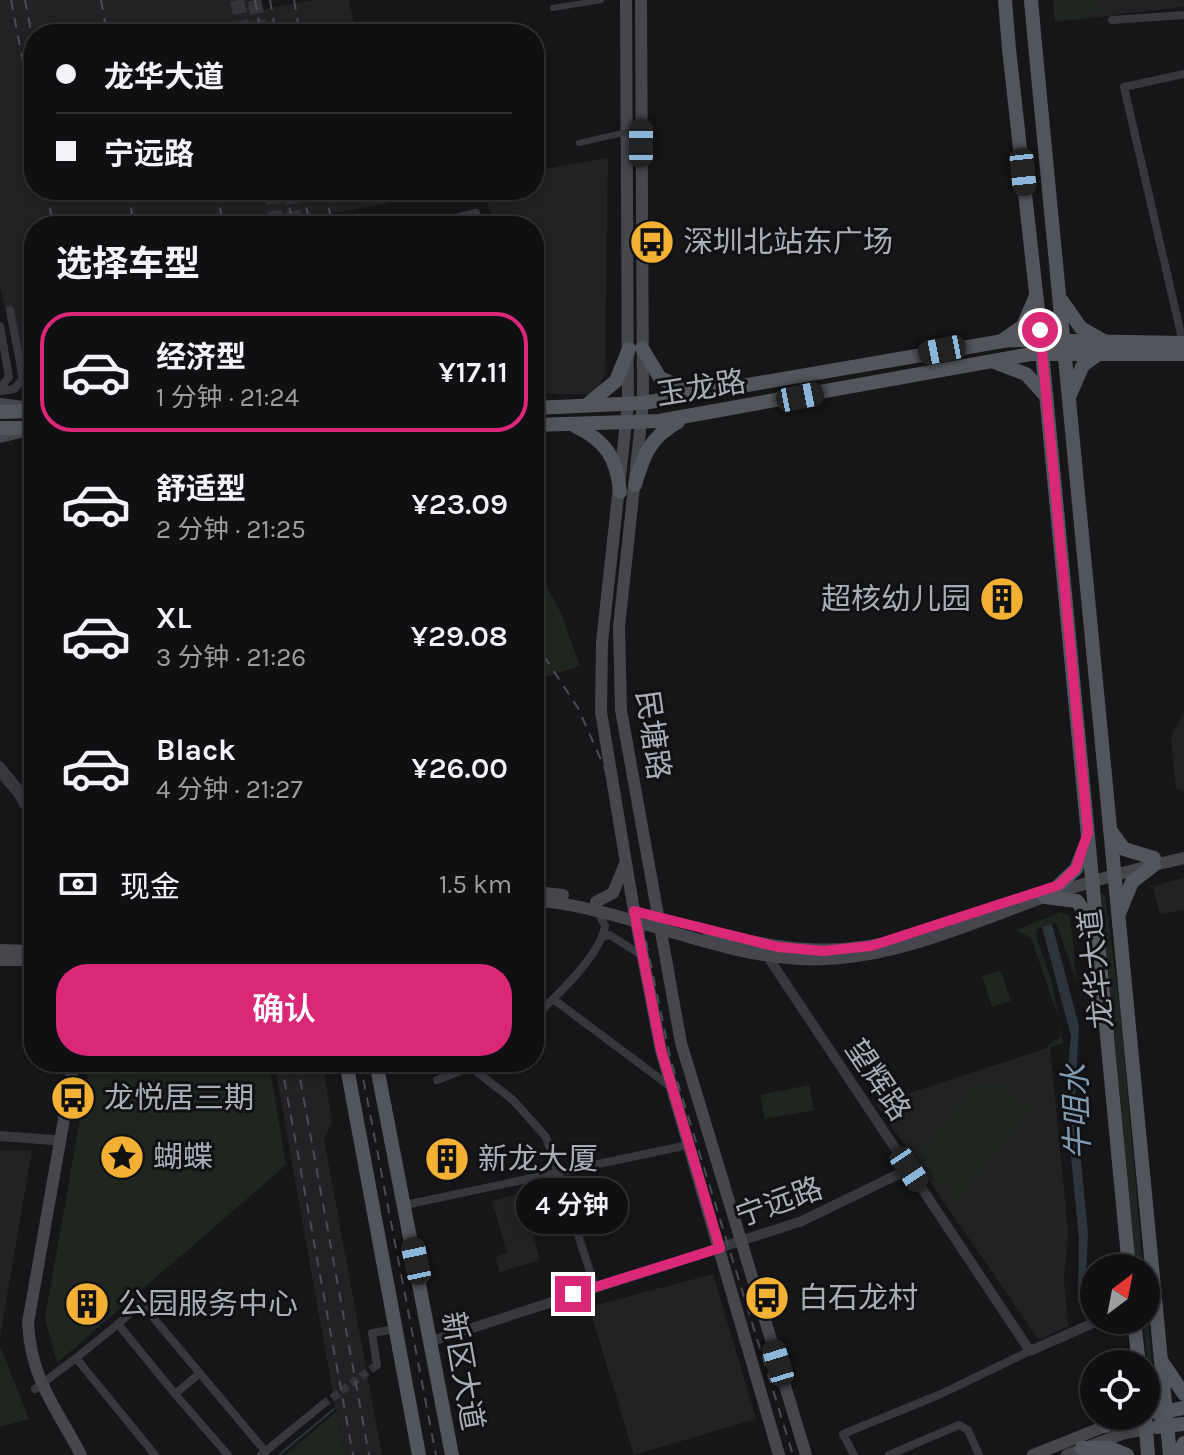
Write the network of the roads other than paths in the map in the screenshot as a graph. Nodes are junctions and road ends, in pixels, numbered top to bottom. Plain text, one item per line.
1 (601, 0) edge
2 (626, 0) edge
3 (641, 0) edge
4 (1005, 0) edge
5 (1031, 0) edge
6 (553, 8) dead end
7 (1184, 15) edge
8 (1112, 20) dead end
9 (1184, 74) edge
10 (650, 127) dead end
11 (579, 143) dead end
12 (1036, 290) junction
13 (1057, 291) junction
14 (10, 310) dead end
15 (635, 321) junction
16 (0, 326) edge
17 (999, 341) junction
18 (1184, 343) edge
19 (1042, 346) junction
20 (959, 347) junction
21 (1062, 347) junction
22 (1106, 347) junction
23 (636, 348) junction
24 (1184, 354) edge
25 (990, 362) junction
26 (962, 366) junction
27 (0, 389) edge
28 (700, 393) junction
29 (676, 397) junction
30 (1047, 398) junction
31 (1068, 401) junction
32 (544, 402) edge
33 (635, 403) junction
34 (0, 404) edge
35 (588, 405) junction
36 (558, 406) junction
37 (544, 407) edge
38 (24, 408) edge
39 (24, 411) edge
40 (0, 412) edge
41 (695, 414) junction
42 (678, 418) junction
43 (634, 423) junction
44 (592, 424) junction
45 (564, 425) junction
46 (544, 427) edge
47 (0, 428) edge
48 (24, 428) edge
49 (24, 431) edge
50 (0, 437) edge
51 (635, 485) junction
52 (620, 492) junction
53 (0, 765) edge
54 (0, 774) edge
55 (24, 795) edge
56 (24, 808) edge
57 (1109, 825) junction
58 (1088, 832) junction
59 (1184, 851) edge
60 (1184, 858) edge
61 (625, 859) junction
62 (1154, 862) junction
63 (1113, 872) junction
64 (1092, 878) junction
65 (1059, 885) junction
66 (544, 894) edge
67 (1045, 897) junction
68 (544, 901) edge
69 (596, 905) junction
70 (634, 916) junction
71 (660, 923) junction
72 (1118, 923) junction
73 (1097, 931) junction
74 (692, 935) junction
75 (602, 938) junction
76 (0, 950) edge
77 (24, 951) edge
78 (766, 954) junction
79 (643, 959) junction
80 (0, 960) edge
81 (24, 960) edge
82 (668, 970) junction
83 (553, 999) junction
84 (544, 1008) edge
85 (63, 1072) edge
86 (72, 1072) edge
87 (348, 1072) edge
88 (378, 1072) edge
89 (463, 1072) edge
90 (476, 1072) edge
91 (437, 1080) dead end
92 (672, 1088) junction
93 (0, 1136) edge
94 (53, 1140) junction
95 (688, 1145) junction
96 (909, 1169) junction
97 (560, 1174) junction
98 (405, 1205) junction
99 (741, 1241) junction
100 (720, 1248) junction
101 (1128, 1254) edge
102 (595, 1287) junction
103 (118, 1324) junction
104 (396, 1329) junction
105 (1080, 1329) edge
106 (432, 1341) junction
107 (1159, 1350) edge
108 (1030, 1351) junction
109 (1160, 1357) joint
110 (76, 1358) junction
111 (377, 1365) dead end
112 (200, 1373) junction
113 (38, 1388) junction
114 (175, 1394) junction
115 (1184, 1394) edge
116 (322, 1405) tunnel mouth
117 (1184, 1408) edge
118 (1160, 1418) edge
119 (1164, 1418) junction
120 (1184, 1424) edge
121 (1090, 1430) edge
122 (1129, 1430) edge
123 (1146, 1430) edge
124 (1184, 1443) edge
125 (1082, 1448) junction
126 (263, 1453) edge
127 (73, 1455) edge
128 (81, 1455) edge
129 (155, 1455) edge
130 (228, 1455) edge
131 (419, 1455) edge
132 (452, 1455) edge
133 (779, 1455) edge
134 (806, 1455) edge
135 (854, 1455) edge
136 (889, 1455) edge
137 (979, 1455) edge
138 (1033, 1455) edge
139 (1067, 1455) edge
140 (1127, 1455) edge
141 (1148, 1455) edge
142 (1170, 1455) edge
143 (1178, 1455) edge

1 - 6 street
2 - 15 main road, 民塘路
3 - 15 main road, 民塘路
4 - 12 main road, 龙华大道, bridge
5 - 13 main road, 龙华大道, bridge
7 - 8 street
9 - 18 street
10 - 11 street, bridge
12 - 17 main road
12 - 19 main road, 龙华大道
13 - 21 main road, 龙华大道
13 - 22 main road
14 - 27 street
15 - 23 main road, 民塘路
16 - 27 street
17 - 19 main road, 玉龙路
17 - 20 main road, 玉龙路
18 - 22 main road
19 - 21 main road, 玉龙路
19 - 25 main road, 玉龙路
19 - 30 main road, 龙华大道
20 - 26 main road
20 - 28 main road, 玉龙路
21 - 22 main road, 玉龙路
21 - 31 main road, 龙华大道
22 - 24 main road
22 - 31 main road
23 - 28 main road
23 - 33 main road, 民塘路
23 - 35 main road
25 - 26 main road, 玉龙路
25 - 30 main road
26 - 41 main road, 玉龙路
28 - 29 main road, 玉龙路
29 - 33 main road, 玉龙路
29 - 42 main road
30 - 58 main road, 龙华大道
31 - 57 main road, 龙华大道
32 - 36 main road
33 - 35 main road, 玉龙路
33 - 43 main road, 民塘路
34 - 38 main road
35 - 36 main road, 玉龙路
35 - 44 main road
36 - 37 main road, 玉龙路
39 - 40 main road
41 - 42 main road, 玉龙路
41 - 51 main road
42 - 43 main road, 玉龙路
43 - 44 main road, 玉龙路
43 - 51 main road, 民塘路
43 - 52 main road, 民塘路
44 - 45 main road, 玉龙路
45 - 46 main road, 玉龙路
45 - 52 main road
47 - 48 main road
49 - 50 main road
51 - 71 main road, 民塘路
52 - 61 main road, 民塘路
53 - 55 street
54 - 56 street
57 - 62 main road
57 - 63 main road, 龙华大道
58 - 64 main road, 龙华大道
58 - 65 main road
59 - 62 main road
60 - 62 main road
61 - 69 main road
61 - 70 main road, 民塘路
62 - 63 main road
62 - 72 main road
63 - 64 main road
63 - 72 main road, 龙华大道
64 - 65 main road
64 - 67 main road
64 - 73 main road, 龙华大道
65 - 71 main road
66 - 69 main road
67 - 73 main road
67 - 78 main road
68 - 69 main road
69 - 70 main road
69 - 75 street
70 - 71 main road
70 - 79 main road, 民塘路
71 - 74 main road
71 - 82 main road, 民塘路
72 - 107 main road, 龙华大道
73 - 101 main road, 龙华大道
74 - 78 main road
74 - 82 main road
75 - 79 street
75 - 83 street
76 - 77 main road
78 - 96 street, 望辉路
79 - 92 main road, 民塘路
80 - 81 main road
82 - 99 main road, 民塘路
83 - 84 street
83 - 92 street
85 - 94 main road
86 - 113 main road
87 - 104 main road, 新区大道
88 - 98 main road, 新区大道
89 - 91 street
90 - 97 street
92 - 95 main road, 民塘路
93 - 94 street
94 - 113 main road
95 - 97 street
95 - 100 main road, 民塘路
96 - 99 street, 宁远路
96 - 108 street, 望辉路
97 - 98 street
97 - 102 street
98 - 106 main road, 新区大道
99 - 100 street, 宁远路
99 - 134 main road, 民塘路
100 - 102 street, 宁远路
100 - 133 main road, 民塘路
102 - 106 street, 宁远路
103 - 110 street
103 - 112 street
103 - 114 street
104 - 111 street
104 - 131 main road, 新区大道
105 - 108 street
106 - 132 main road, 新区大道
108 - 135 street
109 - 115 main road
109 - 119 main road, 龙华大道
110 - 113 street
110 - 129 street
112 - 114 street
112 - 126 street
113 - 127 main road
113 - 128 main road
114 - 130 street
116 - 126 street
117 - 119 main road
118 - 119 main road
119 - 120 main road
119 - 142 main road, 龙华大道
121 - 138 main road
122 - 125 main road
123 - 141 main road
124 - 143 main road
125 - 139 main road
125 - 140 main road
136 - 137 street

